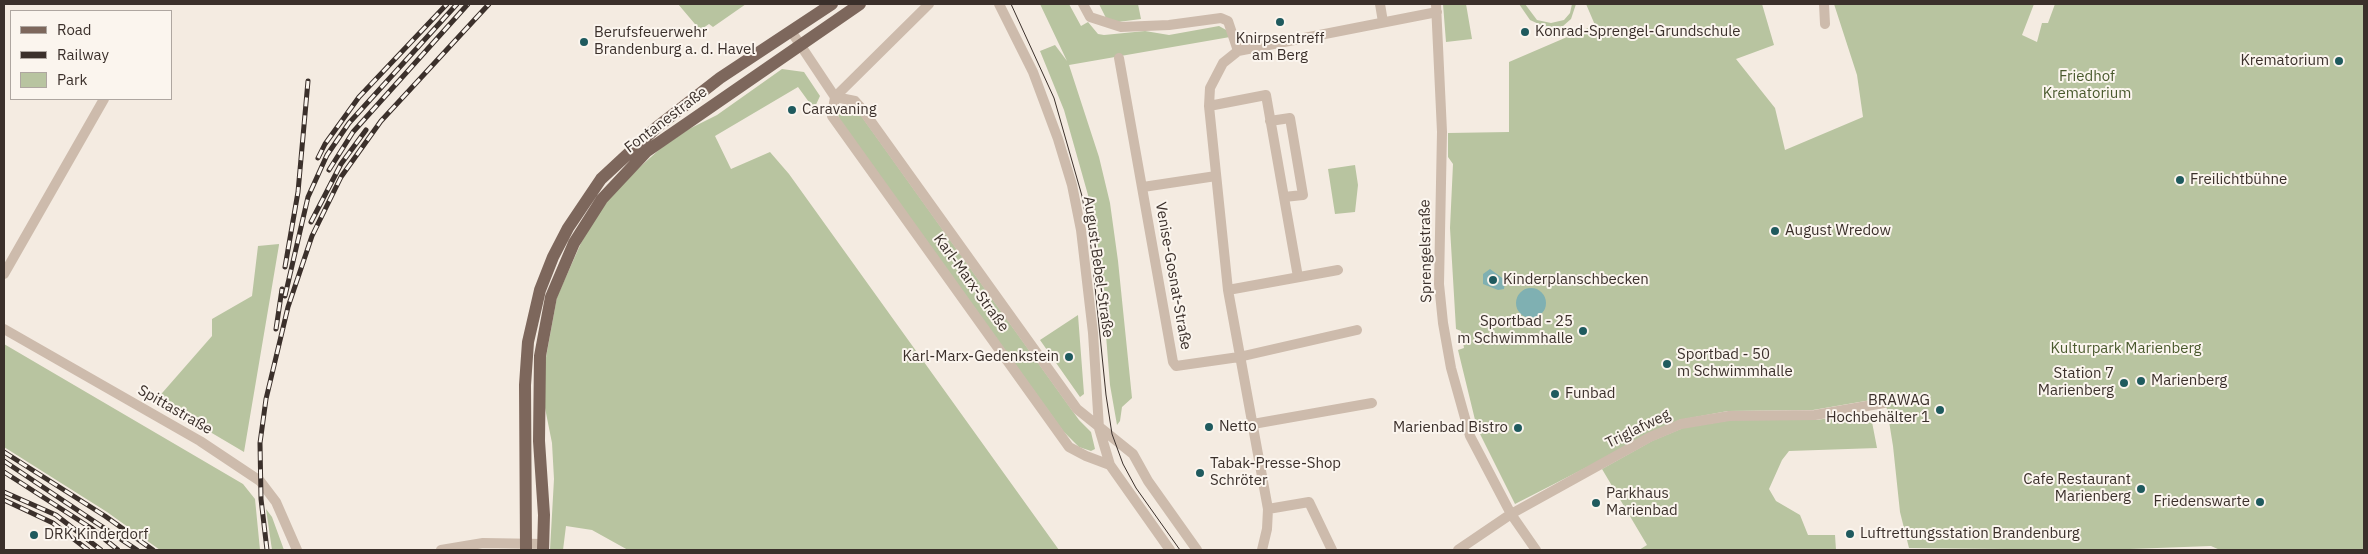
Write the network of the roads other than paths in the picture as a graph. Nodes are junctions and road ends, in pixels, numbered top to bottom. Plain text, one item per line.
1 (832, 4) edge
2 (860, 4) edge
3 (929, 4) edge
4 (999, 4) edge
5 (1083, 4) edge
6 (1380, 4) edge
7 (1824, 4) edge
8 (1437, 8) edge
9 (1383, 22) junction
10 (1825, 24) dead end
11 (791, 31) junction
12 (800, 46) junction
13 (1238, 51) junction
14 (1119, 58) dead end
15 (835, 97) junction
16 (103, 100) edge
17 (1209, 106) junction
18 (1270, 122) junction
19 (1216, 176) junction
20 (1143, 187) junction
21 (1284, 197) junction
22 (1338, 270) dead end
23 (4, 274) edge
24 (1298, 277) junction
25 (1228, 290) junction
26 (4, 329) edge
27 (1356, 330) dead end
28 (1239, 357) junction
29 (1372, 403) dead end
30 (1884, 403) dead end
31 (1253, 424) junction
32 (1099, 428) junction
33 (1110, 465) junction
34 (1268, 509) junction
35 (1511, 514) junction
36 (526, 547) edge
37 (544, 547) edge
38 (297, 550) edge
39 (440, 550) edge
40 (1170, 550) edge
41 (1197, 550) edge
42 (1262, 550) edge
43 (1332, 550) edge
44 (1458, 550) edge
45 (1536, 550) edge

1 - 11 main road, Fontanestraße
2 - 12 main road, Fontanestraße
3 - 15 street
4 - 32 street, August-Bebel-Straße
5 - 13 street
6 - 9 street
7 - 10 street
8 - 9 street
8 - 35 street, Sprengelstraße
9 - 13 street
11 - 12 street
11 - 36 main road, Fontanestraße
12 - 15 street
12 - 37 main road, Fontanestraße
13 - 17 street
14 - 20 street, Venise-Gosnat-Straße
15 - 32 street, Karl-Marx-Straße
15 - 33 street, Karl-Marx-Straße
16 - 23 street
17 - 18 street
17 - 19 street
18 - 21 street
18 - 21 street
19 - 20 street, Venise-Gosnat-Straße
19 - 25 street
20 - 28 street, Venise-Gosnat-Straße
21 - 24 street
22 - 24 street
24 - 25 street
25 - 28 street
26 - 38 street, Spittastraße
27 - 28 street, Venise-Gosnat-Straße
28 - 31 street
29 - 31 street
30 - 35 street, Triglafweg
31 - 34 street
32 - 33 street, Karl-Marx-Straße
32 - 41 street, Karl-Marx-Straße
33 - 40 street, Karl-Marx-Straße
34 - 42 street
34 - 43 street
35 - 44 street, Triglafweg
35 - 45 street, Sprengelstraße
36 - 37 street
36 - 39 street

